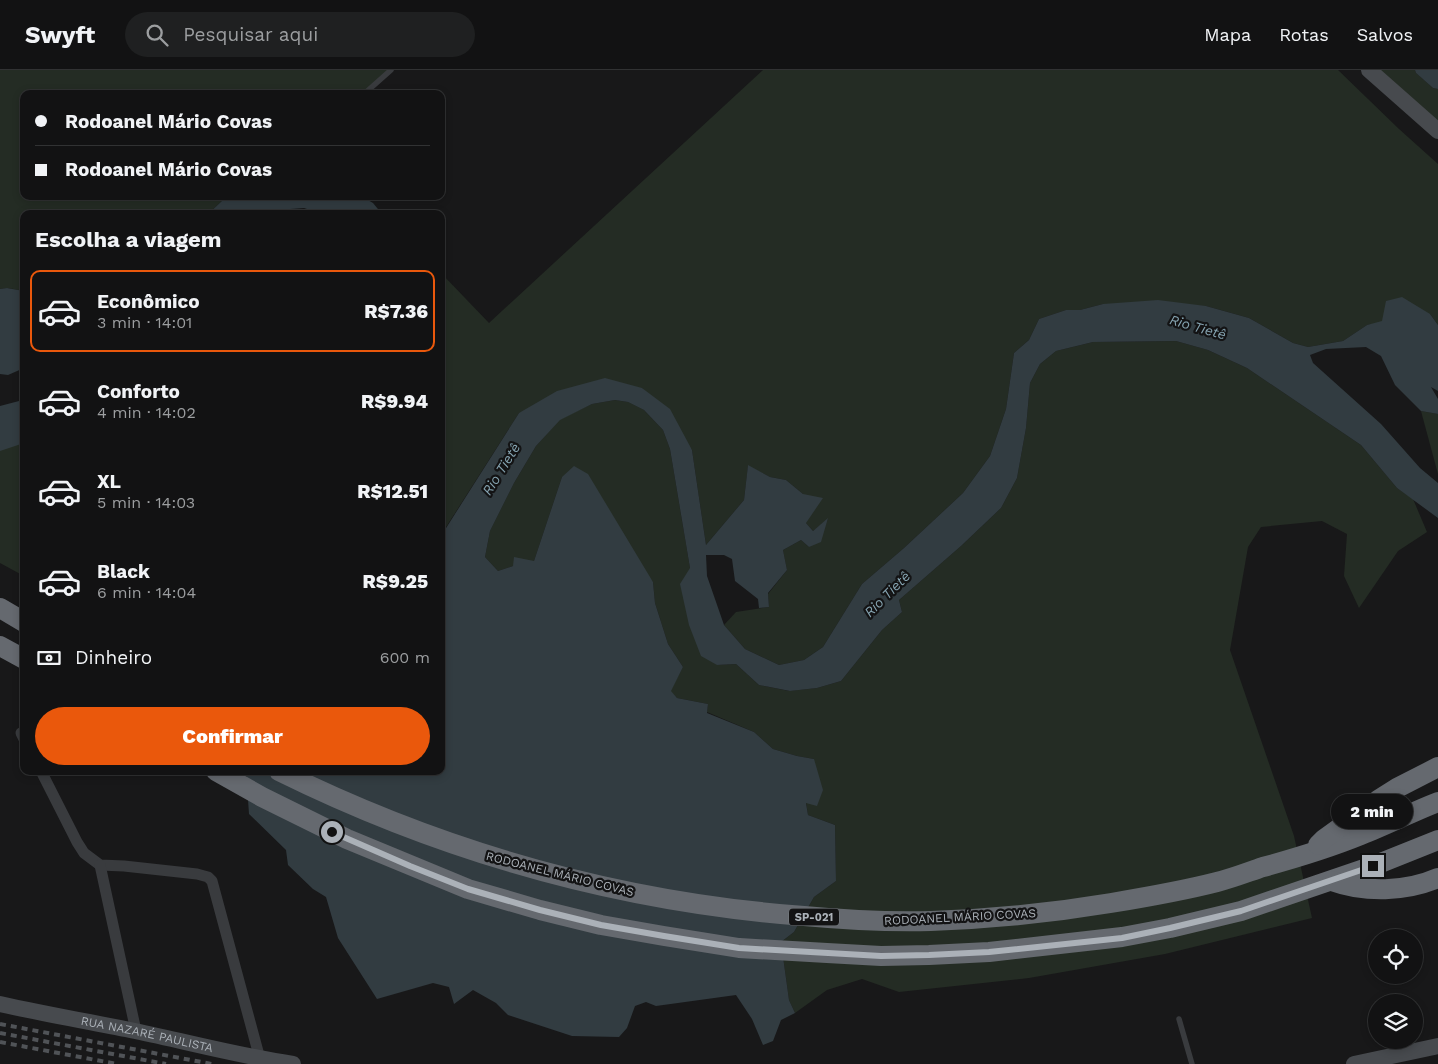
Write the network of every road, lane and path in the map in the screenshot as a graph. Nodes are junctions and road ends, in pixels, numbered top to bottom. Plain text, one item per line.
1 (391, 70) edge
2 (1369, 70) edge
3 (368, 90) edge
4 (1438, 131) edge
5 (0, 608) edge
6 (20, 620) edge
7 (0, 646) edge
8 (20, 657) edge
9 (1438, 768) edge
10 (42, 775) edge
11 (223, 775) edge
12 (288, 775) edge
13 (1438, 802) edge
14 (1438, 840) edge
15 (1310, 853) junction
16 (100, 865) junction
17 (1438, 878) edge
18 (1332, 881) junction
19 (0, 1004) edge
20 (1179, 1019) dead end
21 (136, 1031) junction
22 (1438, 1046) edge
23 (260, 1059) junction
24 (293, 1064) edge
25 (1192, 1064) edge
26 (1354, 1064) edge

1 - 3 lane
2 - 4 main road
5 - 6 highway
7 - 8 highway
9 - 15 highway
10 - 16 street
11 - 18 highway
12 - 15 highway, RODOANEL MÁRIO COVAS / SP-021
13 - 15 highway, RODOANEL MÁRIO COVAS / SP-021
14 - 18 highway
16 - 21 street
16 - 23 street
17 - 18 highway
19 - 21 main road, RUA NAZARÉ PAULISTA
20 - 25 lane
21 - 23 main road, RUA NAZARÉ PAULISTA
22 - 26 main road
23 - 24 main road, RUA NAZARÉ PAULISTA

